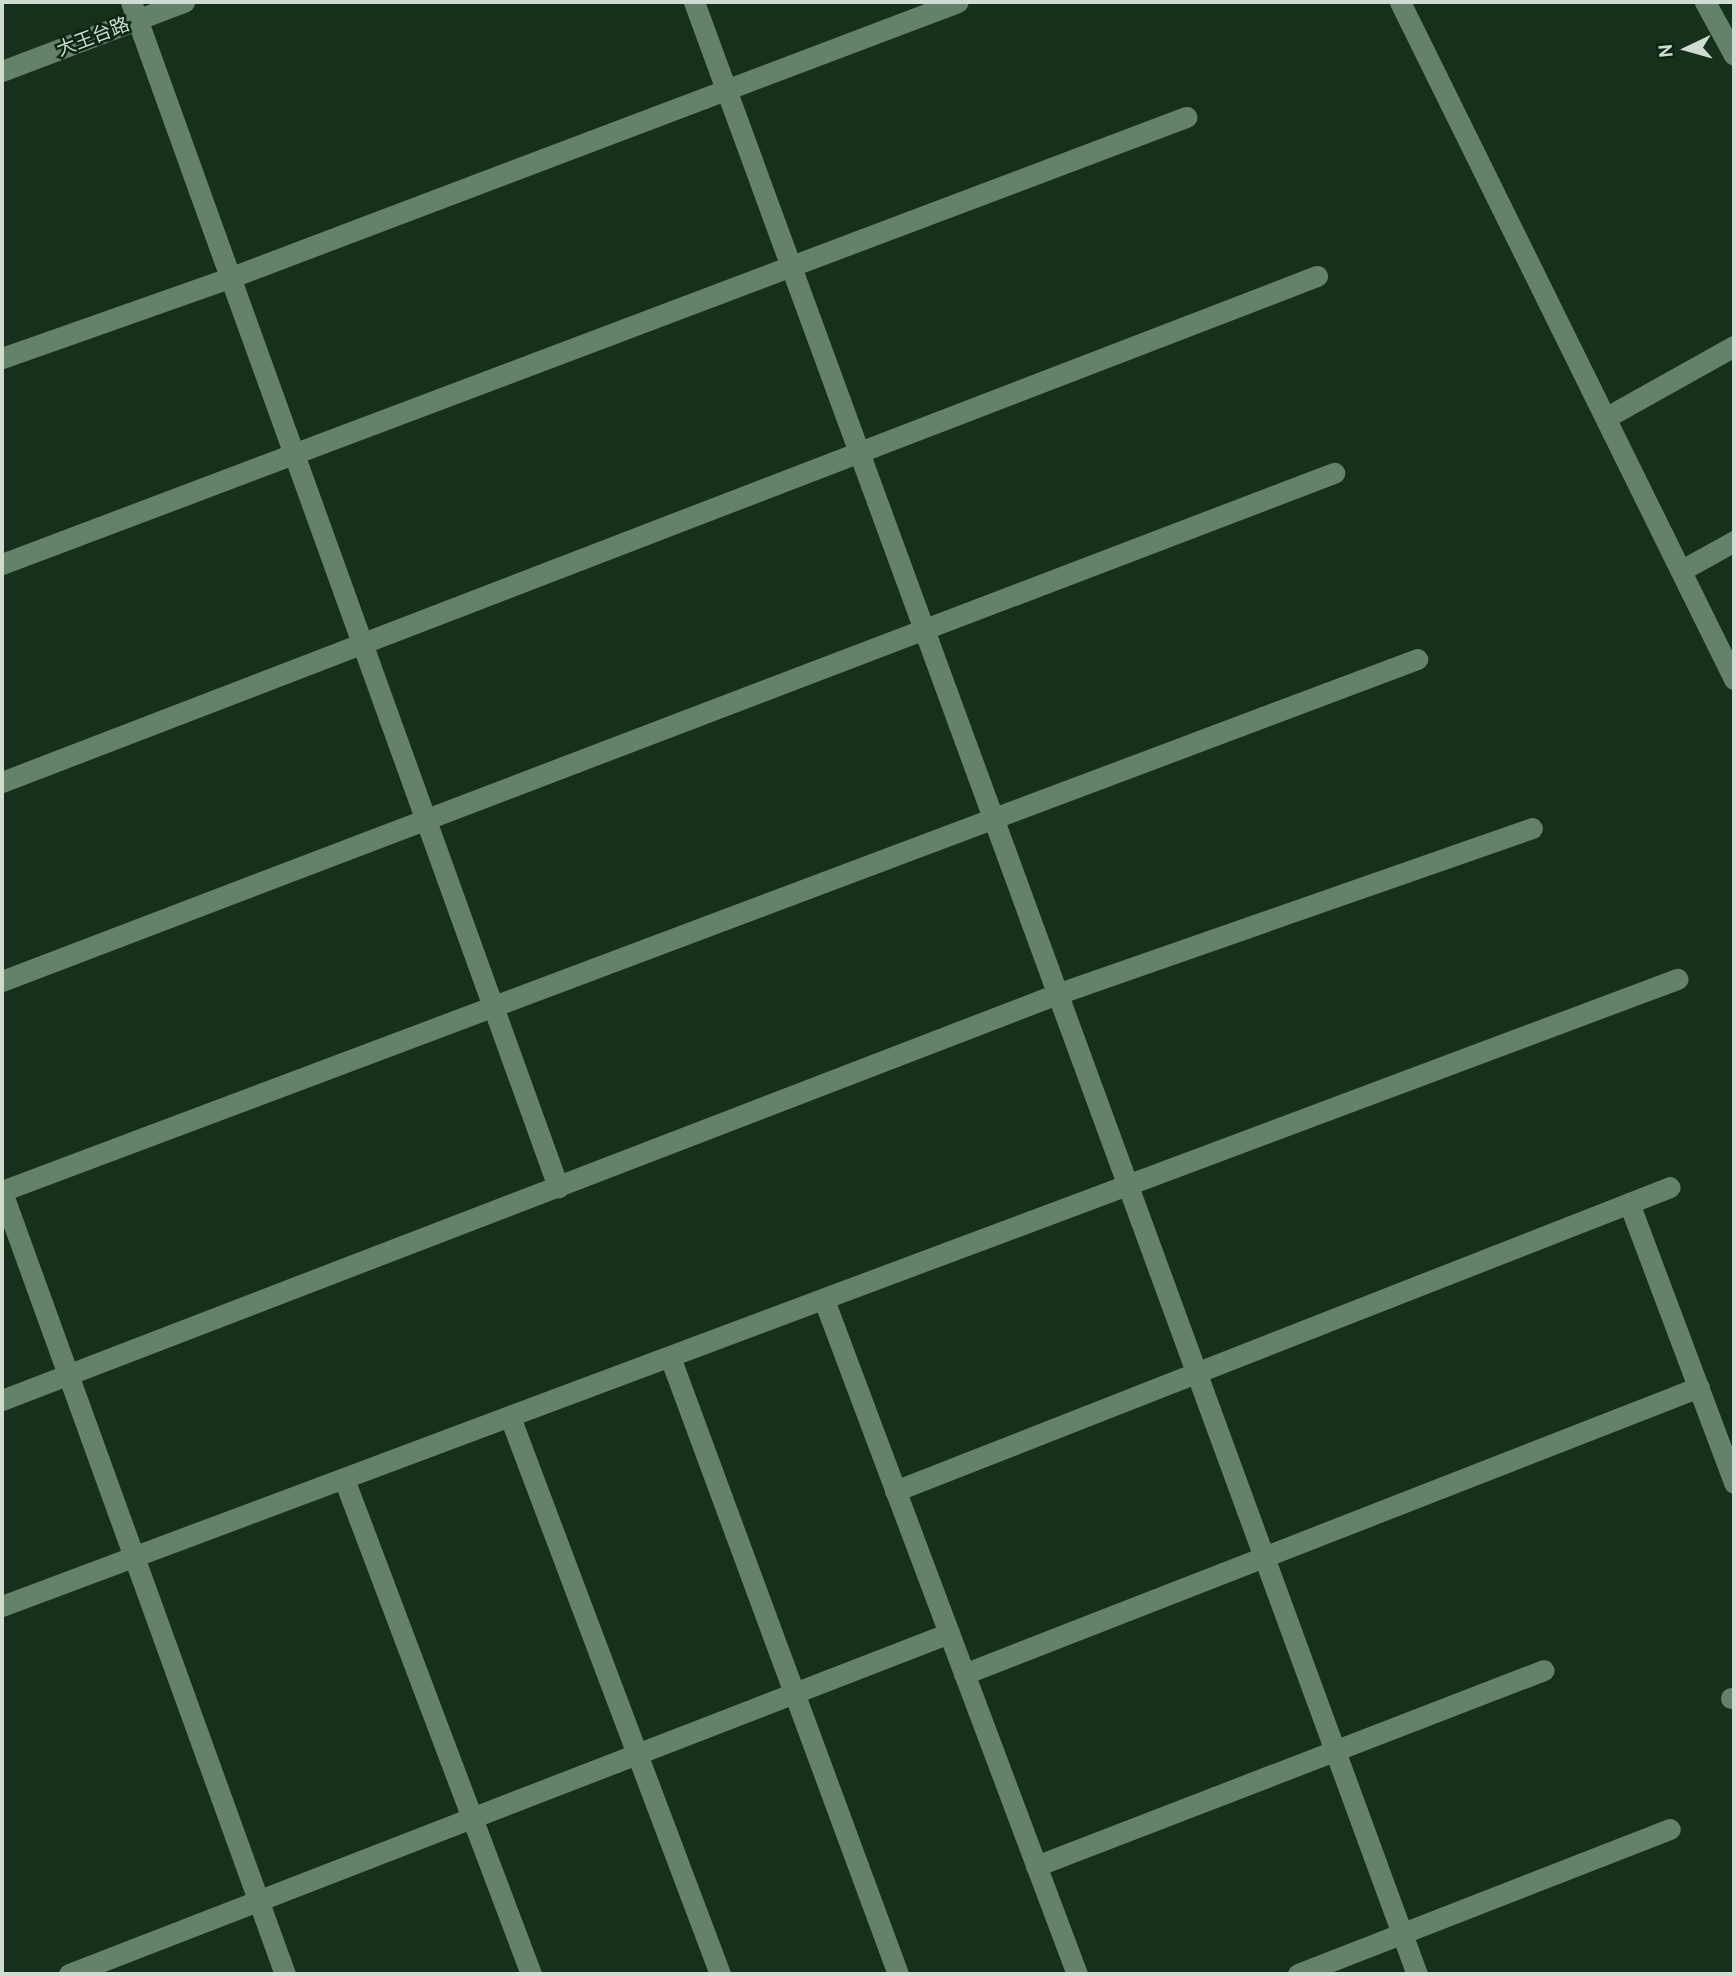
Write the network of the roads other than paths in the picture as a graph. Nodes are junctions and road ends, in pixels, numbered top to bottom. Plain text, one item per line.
1 (184, 2) edge
2 (694, 2) edge
3 (958, 2) edge
4 (1400, 2) edge
5 (1705, 2) edge
6 (134, 11) edge
7 (1728, 27) edge
8 (1734, 55) edge
9 (2, 71) edge
10 (726, 89) junction
11 (1186, 117) dead end
12 (792, 268) junction
13 (1317, 276) dead end
14 (229, 278) junction
15 (1734, 346) edge
16 (2, 358) edge
17 (1607, 418) junction
18 (860, 452) junction
19 (291, 455) junction
20 (1334, 473) dead end
21 (1734, 541) edge
22 (2, 564) edge
23 (1682, 570) junction
24 (925, 631) junction
25 (360, 646) junction
26 (1418, 659) dead end
27 (1734, 679) edge
28 (2, 782) edge
29 (992, 816) junction
30 (424, 821) junction
31 (1532, 828) dead end
32 (1677, 979) dead end
33 (2, 981) edge
34 (1057, 994) junction
35 (492, 1007) junction
36 (1128, 1185) junction
37 (558, 1187) junction
38 (1671, 1187) dead end
39 (2, 1191) edge
40 (1629, 1203) junction
41 (824, 1300) junction
42 (670, 1357) junction
43 (1195, 1370) junction
44 (69, 1375) junction
45 (1699, 1387) junction
46 (2, 1400) edge
47 (510, 1417) junction
48 (1730, 1459) edge
49 (344, 1479) junction
50 (1734, 1483) edge
51 (895, 1491) junction
52 (1264, 1557) junction
53 (135, 1558) junction
54 (2, 1606) edge
55 (949, 1633) junction
56 (1544, 1670) dead end
57 (964, 1674) junction
58 (794, 1693) junction
59 (1335, 1751) junction
60 (636, 1754) junction
61 (472, 1818) junction
62 (1670, 1829) dead end
63 (1036, 1867) junction
64 (258, 1901) junction
65 (1402, 1934) junction
66 (1068, 1972) edge
67 (69, 1974) edge
68 (285, 1974) edge
69 (531, 1974) edge
70 (720, 1974) edge
71 (898, 1974) edge
72 (1297, 1974) edge
73 (1417, 1974) edge

1 - 6 street, 大王台路
2 - 10 street
3 - 10 street
4 - 17 street
5 - 7 street
6 - 9 street, 大王台路
6 - 14 street
7 - 8 street
10 - 12 street
10 - 14 street
11 - 12 street
12 - 18 street
12 - 19 street
13 - 18 street
14 - 16 street
14 - 19 street
15 - 17 street
17 - 23 street
18 - 24 street
18 - 25 street
19 - 22 street
19 - 25 street
20 - 24 street
21 - 23 street
23 - 27 street
24 - 29 street
24 - 30 street
25 - 28 street
25 - 30 street
26 - 29 street
29 - 34 street
29 - 35 street
30 - 33 street
30 - 35 street
31 - 34 street
32 - 36 street
34 - 36 street
34 - 37 street
35 - 37 street
35 - 39 street
36 - 41 street
36 - 43 street
37 - 44 street
38 - 40 street
39 - 44 street
40 - 43 street
40 - 45 street
41 - 42 street
41 - 51 street
42 - 47 street
42 - 58 street
43 - 51 street
43 - 52 street
44 - 46 street
44 - 53 street
45 - 48 street
45 - 52 street
47 - 49 street
47 - 60 street
48 - 50 street
49 - 53 street
49 - 61 street
51 - 55 street
52 - 57 street
52 - 59 street
53 - 54 street
53 - 64 street
55 - 57 street
55 - 58 street
56 - 59 street
57 - 63 street
58 - 60 street
58 - 71 street
59 - 63 street
59 - 65 street
60 - 61 street
60 - 70 street
61 - 64 street
61 - 69 street
62 - 65 street
63 - 66 street
64 - 67 street
64 - 68 street
65 - 72 street
65 - 73 street

